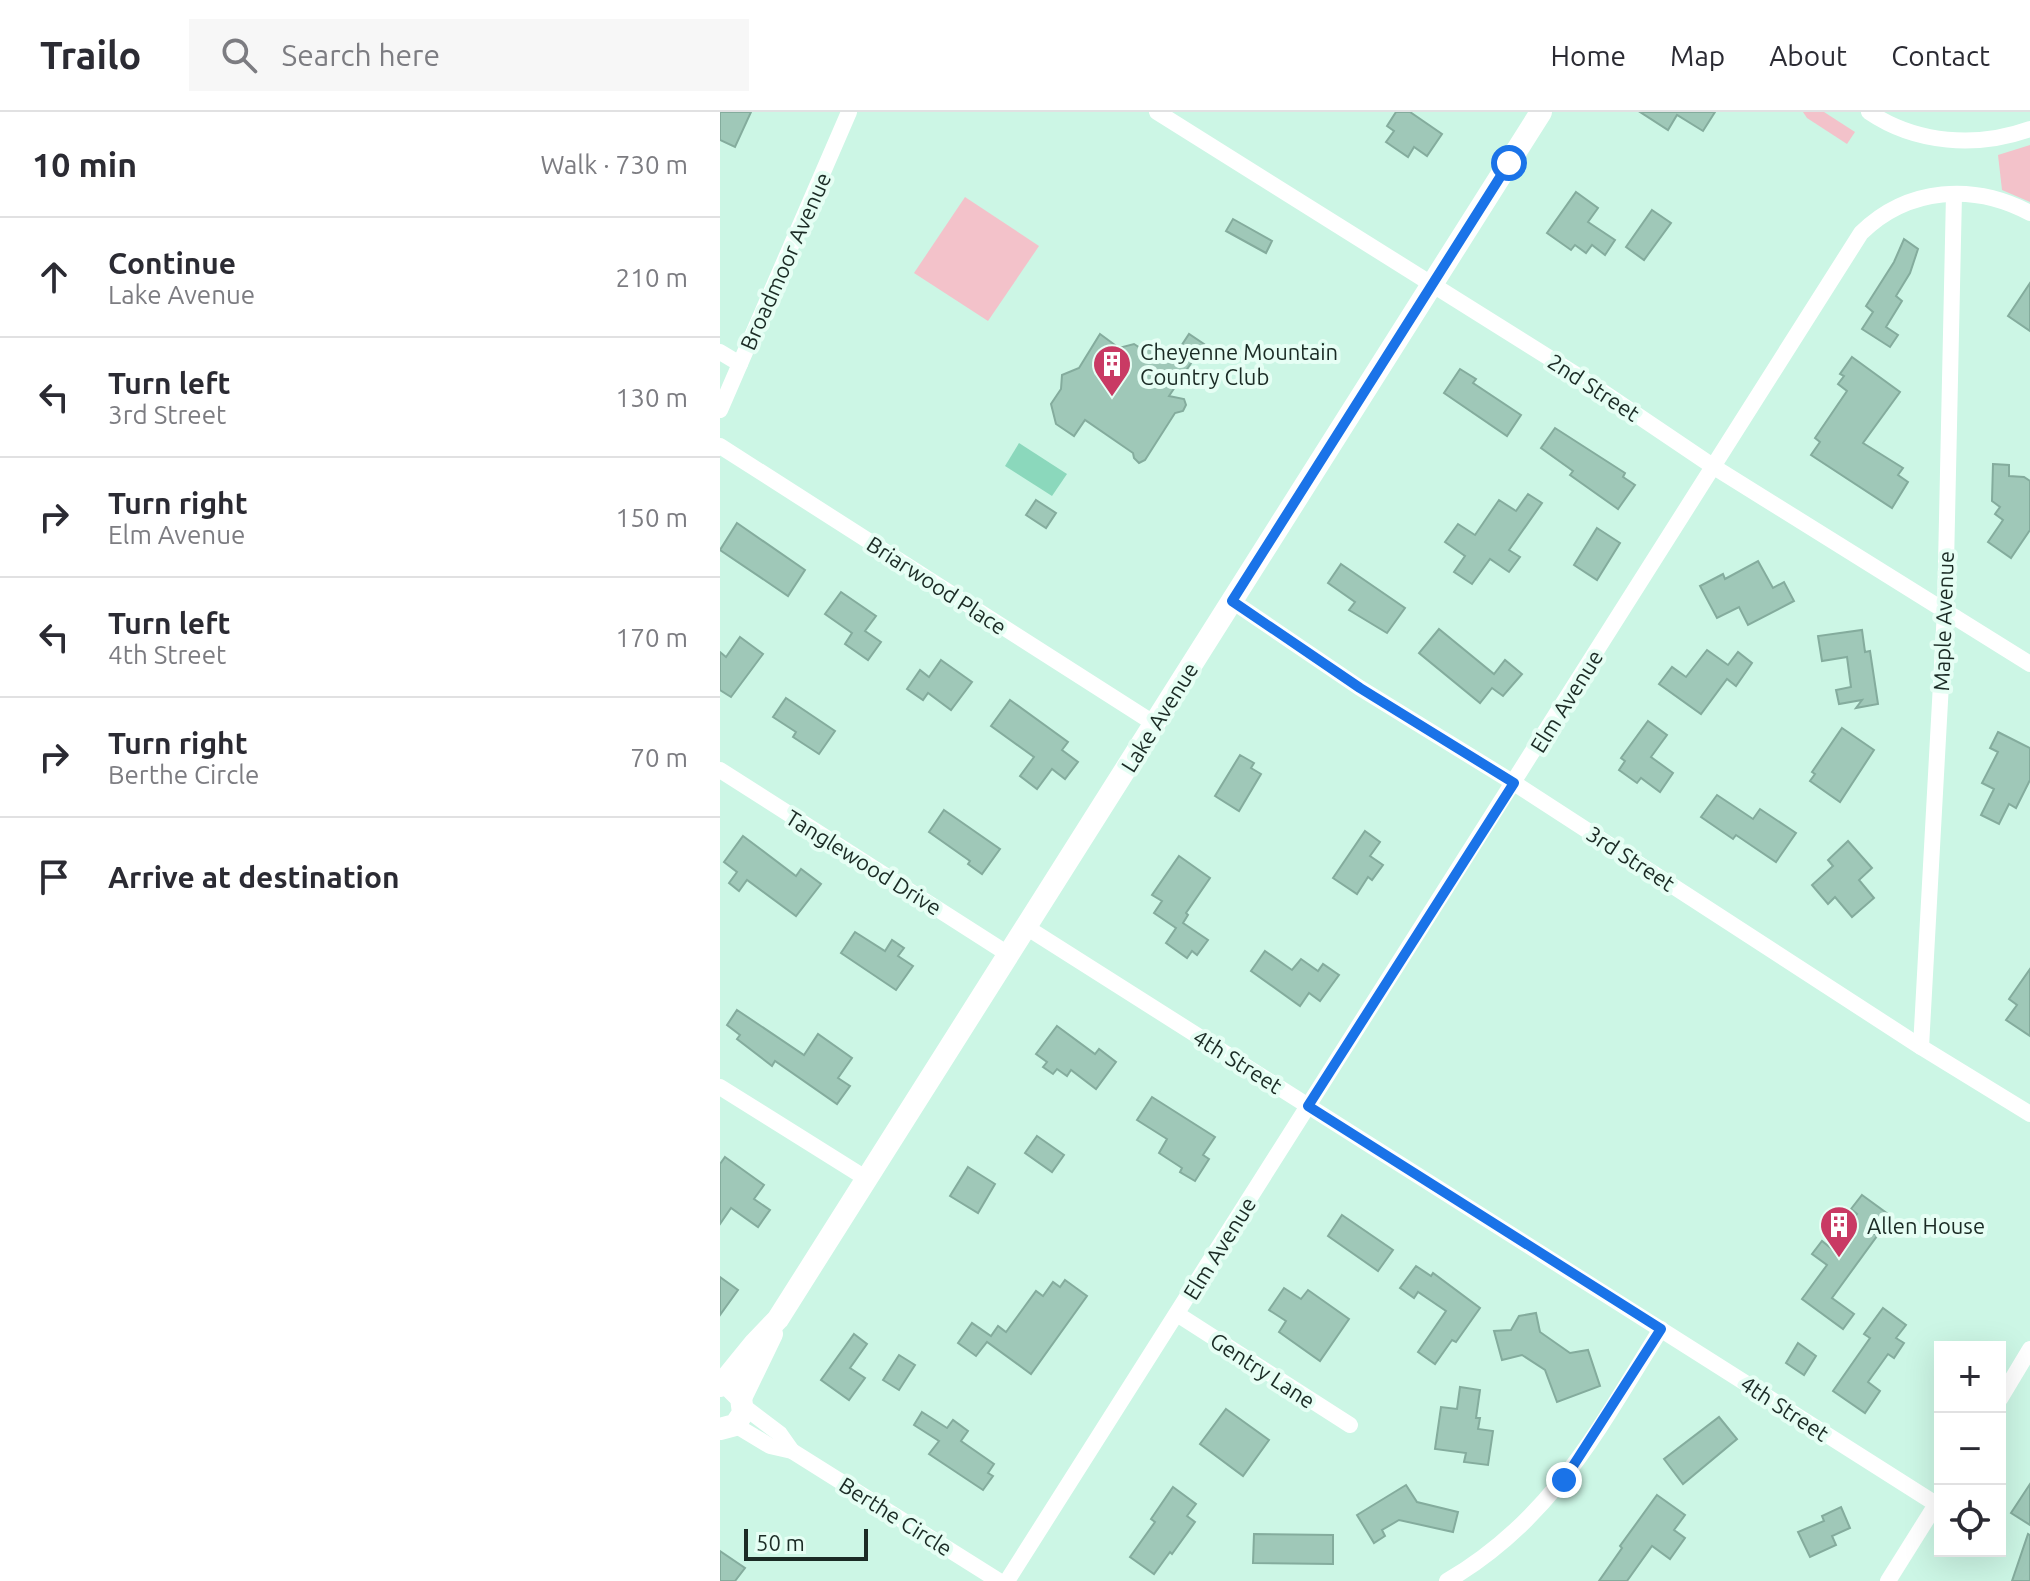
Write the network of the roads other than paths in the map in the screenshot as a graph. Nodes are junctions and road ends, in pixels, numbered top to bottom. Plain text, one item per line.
1 (849, 112) edge
2 (1157, 112) edge
3 (1541, 112) edge
4 (1869, 112) edge
5 (2030, 129) edge
6 (1954, 194) junction
7 (2030, 213) edge
8 (1431, 285) junction
9 (720, 352) edge
10 (740, 364) junction
11 (720, 410) edge
12 (720, 446) edge
13 (1714, 467) junction
14 (1232, 601) junction
15 (1945, 611) junction
16 (2030, 664) edge
17 (1155, 724) junction
18 (720, 770) edge
19 (1514, 783) junction
20 (1026, 927) junction
21 (1008, 954) junction
22 (1921, 1047) junction
23 (720, 1087) edge
24 (1308, 1106) junction
25 (2030, 1114) edge
26 (867, 1179) junction
27 (1177, 1314) junction
28 (777, 1321) junction
29 (1661, 1329) junction
30 (2030, 1349) edge
31 (720, 1386) edge
32 (2006, 1389) edge
33 (731, 1421) edge
34 (1350, 1425) dead end
35 (1934, 1499) edge
36 (1934, 1507) edge
37 (999, 1581) edge
38 (1007, 1581) edge
39 (1447, 1581) edge
40 (1888, 1581) edge

1 - 10 street, Broadmoor Avenue
2 - 8 street, 2nd Street
3 - 8 main road, Lake Avenue
4 - 5 street
6 - 7 street, Elm Avenue
6 - 13 street, Elm Avenue
6 - 15 street, Maple Avenue
8 - 13 street, 2nd Street
8 - 14 main road, Lake Avenue
9 - 10 street
10 - 11 street, Broadmoor Avenue
12 - 17 street, Briarwood Place
13 - 15 street, 2nd Street
13 - 19 street, Elm Avenue
14 - 17 main road, Lake Avenue
14 - 19 street, 3rd Street
15 - 16 street, 2nd Street
15 - 22 street, Maple Avenue
17 - 20 main road, Lake Avenue
18 - 21 street, Tanglewood Drive
19 - 22 street, 3rd Street
19 - 24 street, Elm Avenue
20 - 21 main road, Lake Avenue
20 - 24 street, 4th Street
21 - 26 main road, Lake Avenue
22 - 25 street, 3rd Street
23 - 26 street
24 - 27 street, Elm Avenue
24 - 29 street, 4th Street
26 - 28 main road, Lake Avenue
27 - 34 street, Gentry Lane
27 - 38 street, Elm Avenue
28 - 31 main road, Lake Avenue
28 - 33 main road, Lake Avenue
29 - 35 street, 4th Street
29 - 39 street
30 - 32 street
31 - 33 main road
33 - 37 street, Berthe Circle
36 - 40 street

